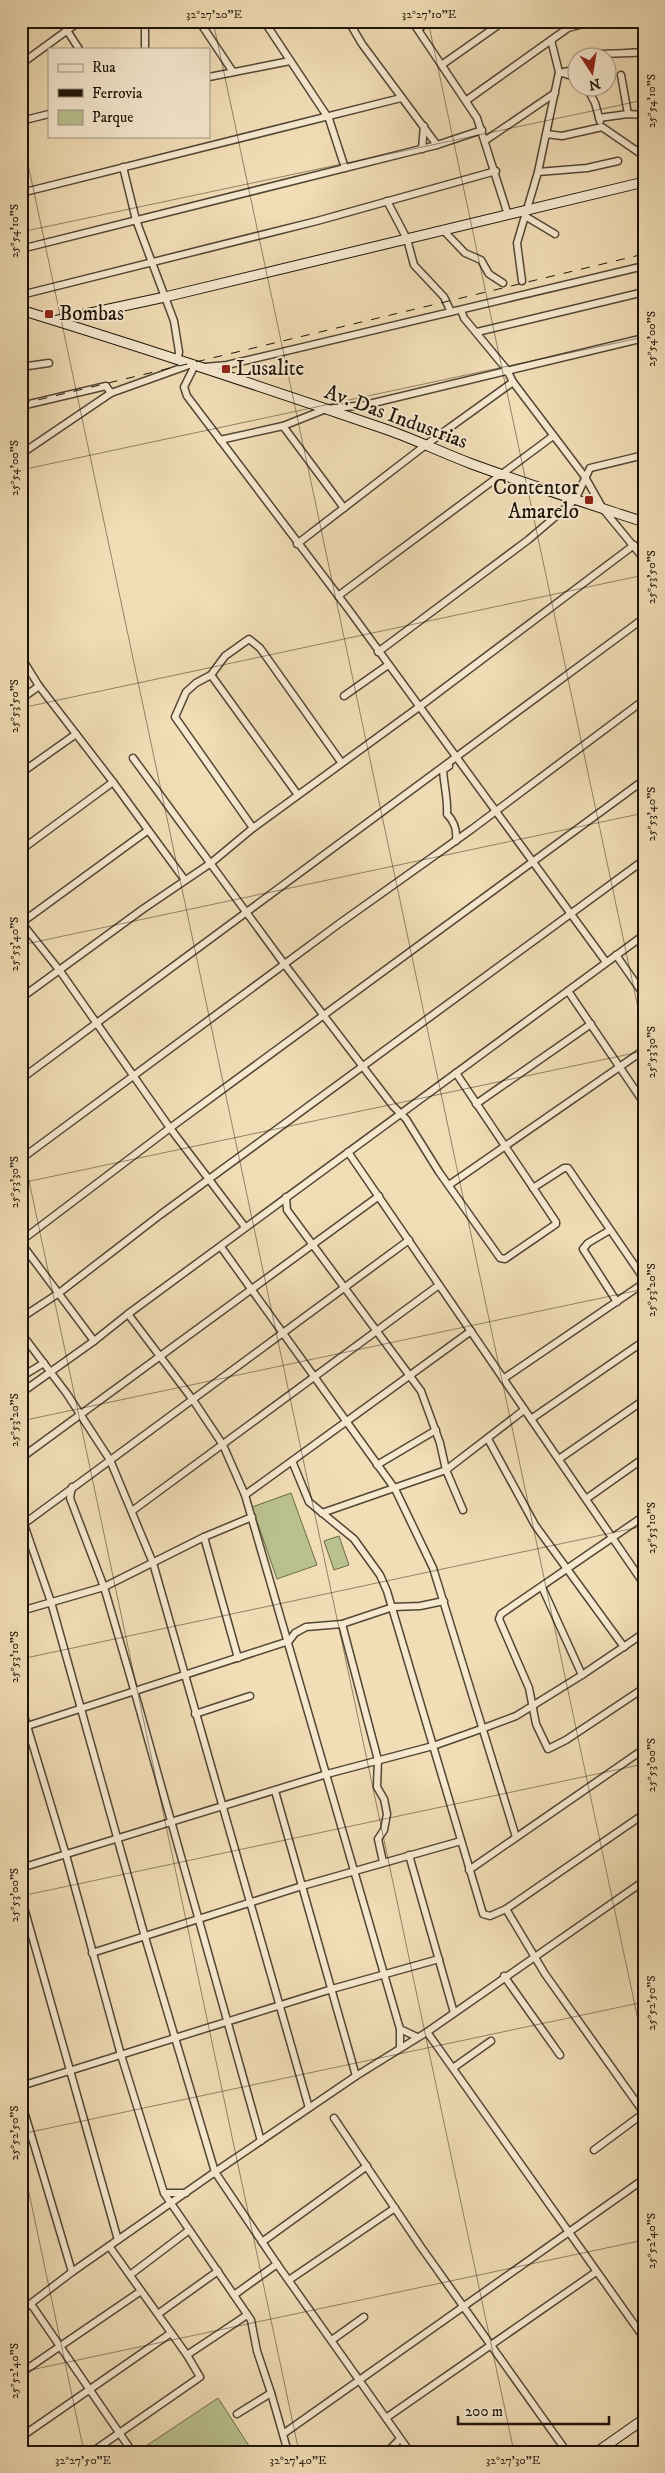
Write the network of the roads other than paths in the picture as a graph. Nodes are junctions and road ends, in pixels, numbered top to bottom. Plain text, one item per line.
1 (61, 21) edge
2 (80, 21) edge
3 (145, 21) edge
4 (199, 21) edge
5 (264, 21) edge
6 (352, 21) edge
7 (412, 21) edge
8 (429, 21) edge
9 (504, 21) edge
10 (594, 21) edge
11 (567, 25) edge
12 (418, 29) junction
13 (69, 32) junction
14 (551, 40) junction
15 (78, 48) edge
16 (145, 48) edge
17 (644, 52) edge
18 (618, 55) edge
19 (290, 61) junction
20 (21, 64) edge
21 (443, 64) junction
22 (568, 71) edge
23 (233, 72) junction
24 (561, 73) junction
25 (568, 75) edge
26 (621, 75) dead end
27 (210, 77) edge
28 (555, 93) junction
29 (401, 98) junction
30 (591, 98) edge
31 (467, 100) junction
32 (48, 114) edge
33 (628, 114) junction
34 (644, 115) edge
35 (327, 116) junction
36 (599, 118) junction
37 (21, 121) edge
38 (424, 126) junction
39 (602, 127) junction
40 (482, 130) junction
41 (546, 134) junction
42 (486, 140) junction
43 (437, 145) junction
44 (422, 149) junction
45 (644, 156) edge
46 (618, 161) dead end
47 (122, 167) junction
48 (345, 168) junction
49 (496, 171) junction
50 (538, 172) junction
51 (644, 182) edge
52 (21, 193) edge
53 (387, 201) junction
54 (526, 214) junction
55 (508, 215) junction
56 (136, 220) junction
57 (443, 230) junction
58 (555, 234) dead end
59 (406, 238) junction
60 (21, 250) edge
61 (150, 263) junction
62 (644, 266) edge
63 (522, 281) dead end
64 (503, 283) dead end
65 (644, 292) edge
66 (21, 295) edge
67 (165, 297) junction
68 (21, 310) edge
69 (461, 310) junction
70 (451, 312) junction
71 (53, 320) junction
72 (477, 332) junction
73 (644, 338) edge
74 (174, 359) junction
75 (49, 363) dead end
76 (195, 366) junction
77 (21, 367) edge
78 (507, 370) junction
79 (513, 382) junction
80 (111, 393) junction
81 (21, 406) edge
82 (326, 409) junction
83 (283, 426) junction
84 (553, 436) junction
85 (220, 440) junction
86 (426, 444) junction
87 (21, 454) edge
88 (644, 455) edge
89 (502, 474) junction
90 (585, 476) junction
91 (575, 500) junction
92 (344, 508) junction
93 (603, 509) junction
94 (644, 522) edge
95 (297, 544) junction
96 (634, 545) junction
97 (644, 559) edge
98 (338, 596) junction
99 (644, 618) edge
100 (378, 652) junction
101 (21, 658) edge
102 (388, 665) junction
103 (211, 675) junction
104 (39, 686) junction
105 (344, 696) dead end
106 (21, 699) edge
107 (644, 700) edge
108 (419, 707) junction
109 (76, 734) junction
110 (133, 758) dead end
111 (454, 758) junction
112 (341, 762) junction
113 (21, 773) edge
114 (644, 780) edge
115 (113, 782) junction
116 (298, 795) junction
117 (496, 810) junction
118 (253, 828) junction
119 (147, 831) junction
120 (456, 841) junction
121 (21, 850) edge
122 (644, 860) edge
123 (532, 862) junction
124 (211, 863) junction
125 (184, 879) junction
126 (247, 912) junction
127 (571, 915) junction
128 (21, 923) edge
129 (644, 935) edge
130 (616, 955) junction
131 (606, 962) junction
132 (284, 965) junction
133 (60, 971) junction
134 (568, 991) junction
135 (644, 995) edge
136 (21, 998) edge
137 (323, 1016) junction
138 (97, 1022) junction
139 (591, 1024) junction
140 (644, 1050) edge
141 (363, 1067) junction
142 (620, 1067) junction
143 (456, 1073) junction
144 (134, 1076) junction
145 (21, 1079) edge
146 (644, 1103) edge
147 (476, 1104) junction
148 (400, 1112) junction
149 (170, 1128) junction
150 (506, 1146) junction
151 (348, 1152) junction
152 (21, 1159) edge
153 (209, 1180) junction
154 (449, 1185) junction
155 (533, 1188) junction
156 (379, 1196) junction
157 (286, 1197) junction
158 (277, 1203) junction
159 (287, 1210) junction
160 (245, 1227) junction
161 (610, 1230) junction
162 (409, 1240) junction
163 (21, 1242) edge
164 (313, 1244) junction
165 (220, 1247) junction
166 (644, 1279) edge
167 (644, 1283) edge
168 (439, 1285) junction
169 (345, 1288) junction
170 (252, 1290) junction
171 (59, 1293) junction
172 (617, 1302) junction
173 (128, 1314) junction
174 (21, 1318) edge
175 (377, 1331) junction
176 (471, 1331) junction
177 (21, 1333) edge
178 (283, 1334) junction
179 (94, 1341) junction
180 (644, 1341) edge
181 (159, 1357) junction
182 (44, 1363) junction
183 (51, 1372) junction
184 (410, 1376) junction
185 (21, 1377) edge
186 (315, 1377) junction
187 (503, 1379) junction
188 (21, 1392) edge
189 (193, 1400) junction
190 (644, 1400) edge
191 (524, 1410) junction
192 (80, 1416) junction
193 (531, 1419) junction
194 (347, 1423) junction
195 (436, 1430) junction
196 (488, 1439) junction
197 (222, 1445) junction
198 (21, 1458) edge
199 (558, 1458) junction
200 (644, 1458) edge
201 (110, 1460) junction
202 (292, 1461) junction
203 (377, 1465) junction
204 (446, 1470) junction
205 (72, 1487) junction
206 (395, 1489) junction
207 (60, 1495) junction
208 (245, 1495) junction
209 (70, 1498) junction
210 (586, 1499) junction
211 (463, 1510) dead end
212 (132, 1511) junction
213 (322, 1513) junction
214 (21, 1516) edge
215 (644, 1516) edge
216 (252, 1517) junction
217 (25, 1523) junction
218 (204, 1537) junction
219 (613, 1539) junction
220 (153, 1563) junction
221 (570, 1569) junction
222 (644, 1584) edge
223 (104, 1587) junction
224 (542, 1587) junction
225 (444, 1601) junction
226 (51, 1602) junction
227 (393, 1607) junction
228 (21, 1611) edge
229 (342, 1624) junction
230 (644, 1633) edge
231 (289, 1641) junction
232 (624, 1646) junction
233 (238, 1658) junction
234 (582, 1675) junction
235 (186, 1676) junction
236 (644, 1688) edge
237 (135, 1693) junction
238 (250, 1696) dead end
239 (532, 1704) junction
240 (21, 1706) edge
241 (82, 1708) junction
242 (195, 1714) junction
243 (24, 1727) edge
244 (484, 1728) junction
245 (433, 1746) junction
246 (644, 1749) edge
247 (378, 1760) junction
248 (327, 1774) junction
249 (275, 1791) junction
250 (222, 1807) junction
251 (644, 1814) edge
252 (170, 1821) junction
253 (119, 1837) junction
254 (516, 1837) junction
255 (460, 1841) junction
256 (66, 1855) junction
257 (409, 1855) junction
258 (383, 1862) junction
259 (21, 1868) edge
260 (469, 1870) junction
261 (353, 1871) junction
262 (641, 1883) edge
263 (302, 1886) junction
264 (644, 1892) edge
265 (21, 1897) edge
266 (250, 1902) junction
267 (506, 1909) junction
268 (198, 1920) junction
269 (145, 1937) junction
270 (92, 1953) junction
271 (534, 1956) junction
272 (439, 1959) junction
273 (384, 1974) junction
274 (504, 1976) junction
275 (332, 1989) junction
276 (280, 2006) junction
277 (454, 2013) junction
278 (229, 2022) junction
279 (400, 2029) junction
280 (427, 2032) junction
281 (417, 2037) junction
282 (176, 2039) junction
283 (491, 2041) dead end
284 (400, 2047) junction
285 (560, 2055) dead end
286 (121, 2056) junction
287 (453, 2068) junction
288 (69, 2072) junction
289 (356, 2076) junction
290 (21, 2086) edge
291 (21, 2101) edge
292 (309, 2108) junction
293 (644, 2113) edge
294 (334, 2118) dead end
295 (262, 2141) junction
296 (594, 2150) dead end
297 (367, 2166) junction
298 (215, 2172) junction
299 (644, 2179) edge
300 (164, 2192) junction
301 (186, 2193) junction
302 (172, 2204) junction
303 (395, 2208) junction
304 (188, 2232) junction
305 (569, 2232) junction
306 (118, 2240) junction
307 (262, 2242) junction
308 (109, 2246) junction
309 (276, 2264) junction
310 (218, 2271) junction
311 (72, 2272) junction
312 (596, 2272) junction
313 (130, 2275) junction
314 (289, 2280) junction
315 (141, 2291) junction
316 (234, 2295) junction
317 (32, 2304) junction
318 (464, 2306) junction
319 (21, 2311) edge
320 (158, 2314) junction
321 (247, 2315) junction
322 (364, 2317) dead end
323 (171, 2333) junction
324 (644, 2338) edge
325 (332, 2340) junction
326 (61, 2345) junction
327 (492, 2346) junction
328 (187, 2355) junction
329 (21, 2373) edge
330 (359, 2380) junction
331 (90, 2390) junction
332 (271, 2393) junction
333 (236, 2414) dead end
334 (386, 2418) junction
335 (644, 2419) edge
336 (118, 2434) junction
337 (283, 2434) junction
338 (21, 2437) edge
339 (400, 2439) junction
340 (131, 2450) dead end
341 (92, 2452) edge
342 (288, 2452) edge
343 (387, 2452) edge
344 (410, 2452) edge
345 (567, 2452) edge
346 (597, 2452) edge

1 - 13 street
2 - 13 street
3 - 16 street
4 - 23 street
5 - 19 street
6 - 29 street
7 - 12 street
8 - 12 street
9 - 21 street
10 - 11 street
11 - 14 street
12 - 21 street
13 - 15 street
13 - 20 street
14 - 24 street
14 - 31 street
17 - 18 street
19 - 23 street
19 - 35 street
21 - 31 street
22 - 24 street
23 - 27 street
24 - 25 street
24 - 28 street
26 - 33 street
28 - 41 street
28 - 42 street
29 - 35 street
29 - 38 street
30 - 36 street
31 - 40 street
32 - 37 street
33 - 34 street
33 - 36 street
35 - 47 street
35 - 48 street
36 - 39 street
38 - 43 street
38 - 44 street
39 - 41 street
39 - 45 street
40 - 42 street
40 - 43 street
41 - 50 street
42 - 49 street
43 - 44 street
44 - 48 street
46 - 50 street
47 - 52 street
47 - 56 street
48 - 56 street
49 - 53 street
49 - 55 street
50 - 54 street
51 - 54 street
53 - 59 street
53 - 61 street
54 - 55 street
54 - 58 street
54 - 63 street
55 - 57 street
56 - 60 street
56 - 61 street
57 - 59 street
57 - 64 street
59 - 67 street
59 - 70 street
61 - 66 street
61 - 67 street
62 - 69 street
65 - 72 street
67 - 71 street
67 - 74 street
68 - 71 street, Av. Das Industrias
69 - 70 street
69 - 72 street
70 - 76 street
71 - 74 street, Av. Das Industrias
72 - 78 street
73 - 78 street
74 - 76 street, Av. Das Industrias
75 - 77 street
76 - 80 street
76 - 82 street, Av. Das Industrias
76 - 85 street
78 - 79 street
78 - 82 street
79 - 84 street
79 - 86 street
80 - 81 street
80 - 87 street
82 - 83 street
82 - 86 street, Av. Das Industrias
83 - 85 street
83 - 92 street
84 - 89 street
84 - 90 street
85 - 95 street
86 - 89 street, Av. Das Industrias
86 - 92 street
88 - 90 street
89 - 91 street, Av. Das Industrias
89 - 98 street
90 - 91 street
90 - 93 street
91 - 93 street, Av. Das Industrias
91 - 100 street
92 - 95 street
93 - 94 street, Av. Das Industrias
93 - 96 street
95 - 98 street
96 - 97 street
96 - 108 street
98 - 100 street
99 - 111 street
100 - 102 street
101 - 104 street
102 - 105 street
102 - 108 street
103 - 112 street
103 - 116 street
103 - 118 street
104 - 106 street
104 - 109 street
107 - 117 street
108 - 111 street
108 - 112 street
109 - 113 street
109 - 115 street
110 - 124 street
111 - 117 street
111 - 120 street
111 - 126 street
112 - 116 street
114 - 123 street
115 - 119 street
115 - 121 street
116 - 118 street
117 - 120 street
117 - 123 street
118 - 124 street
119 - 125 street
119 - 128 street
120 - 132 street
122 - 127 street
123 - 127 street
123 - 137 street
124 - 125 street
124 - 126 street
125 - 133 street
126 - 132 street
126 - 138 street
127 - 131 street
127 - 141 street
128 - 133 street
129 - 130 street
130 - 131 street
130 - 135 street
131 - 134 street
132 - 137 street
132 - 144 street
133 - 136 street
133 - 138 street
134 - 139 street
134 - 143 street
137 - 141 street
137 - 149 street
138 - 144 street
138 - 145 street
139 - 142 street
139 - 147 street
140 - 142 street
141 - 148 street
141 - 153 street
142 - 146 street
142 - 150 street
143 - 147 street
143 - 148 street
144 - 149 street
144 - 152 street
147 - 150 street
148 - 151 street
148 - 154 street
149 - 153 street
149 - 163 street
150 - 154 street
150 - 155 street
151 - 156 street
151 - 157 street
153 - 160 street
153 - 171 street
154 - 155 street
155 - 161 street
156 - 162 street
156 - 164 street
157 - 158 street
157 - 159 street
158 - 159 street
158 - 160 street
159 - 164 street
160 - 165 street
161 - 166 street
161 - 172 street
162 - 168 street
162 - 169 street
163 - 171 street
164 - 169 street
164 - 170 street
165 - 170 street
165 - 173 street
167 - 172 street
168 - 175 street
168 - 176 street
169 - 175 street
169 - 178 street
170 - 178 street
170 - 181 street
171 - 174 street
171 - 179 street
172 - 187 street
173 - 179 street
173 - 181 street
175 - 184 street
175 - 186 street
176 - 184 street
176 - 187 street
177 - 182 street
178 - 186 street
178 - 189 street
179 - 183 street
180 - 193 street
181 - 189 street
181 - 192 street
182 - 183 street
182 - 185 street
183 - 188 street
183 - 192 street
184 - 194 street
184 - 195 street
186 - 194 street
186 - 197 street
187 - 191 street
189 - 197 street
189 - 201 street
190 - 199 street
191 - 193 street
191 - 196 street
192 - 198 street
192 - 201 street
193 - 199 street
194 - 202 street
194 - 203 street
195 - 203 street
195 - 204 street
196 - 204 street
196 - 221 street
197 - 208 street
197 - 212 street
199 - 210 street
200 - 210 street
201 - 205 street
201 - 212 street
202 - 208 street
202 - 213 street
203 - 206 street
204 - 206 street
204 - 211 street
205 - 207 street
205 - 209 street
206 - 213 street
206 - 225 street
207 - 209 street
207 - 217 street
208 - 216 street
209 - 223 street
210 - 219 street
212 - 220 street
213 - 227 street
214 - 217 street
215 - 219 street
216 - 218 street
216 - 231 street
217 - 226 street
218 - 220 street
218 - 233 street
219 - 221 street
219 - 222 street
220 - 223 street
220 - 235 street
221 - 224 street
221 - 232 street
223 - 226 street
223 - 237 street
224 - 234 street
224 - 239 street
225 - 227 street
225 - 244 street
226 - 228 street
226 - 241 street
227 - 229 street
227 - 245 street
229 - 231 street
229 - 247 street
230 - 232 street
231 - 233 street
231 - 248 street
232 - 234 street
233 - 235 street
234 - 239 street
235 - 237 street
235 - 242 street
236 - 239 street
237 - 241 street
237 - 252 street
238 - 242 street
239 - 244 street
240 - 243 street
241 - 243 street
241 - 253 street
242 - 250 street
243 - 256 street
244 - 245 street
244 - 254 street
245 - 247 street
245 - 255 street
246 - 254 street
247 - 248 street
247 - 258 street
248 - 249 street
248 - 261 street
249 - 250 street
249 - 263 street
250 - 252 street
250 - 266 street
251 - 267 street
252 - 253 street
252 - 268 street
253 - 256 street
253 - 269 street
254 - 260 street
255 - 257 street
255 - 260 street
256 - 259 street
256 - 270 street
257 - 258 street
257 - 272 street
258 - 261 street
260 - 267 street
261 - 263 street
261 - 273 street
262 - 264 street
262 - 271 street
263 - 266 street
263 - 275 street
265 - 288 street
266 - 268 street
266 - 276 street
267 - 271 street
268 - 269 street
268 - 278 street
269 - 270 street
269 - 282 street
270 - 286 street
271 - 274 street
271 - 293 street
272 - 273 street
272 - 277 street
273 - 275 street
273 - 279 street
274 - 277 street
274 - 285 street
275 - 276 street
275 - 289 street
276 - 278 street
276 - 292 street
277 - 280 street
278 - 282 street
278 - 295 street
279 - 281 street
279 - 284 street
280 - 281 street
280 - 287 street
281 - 284 street
282 - 286 street
282 - 298 street
283 - 287 street
284 - 289 street
286 - 288 street
286 - 300 street
287 - 305 street
288 - 290 street
288 - 306 street
289 - 292 street
291 - 311 street
292 - 295 street
293 - 296 street
294 - 297 street
295 - 298 street
297 - 303 street
297 - 307 street
298 - 301 street
298 - 307 street
299 - 305 street
300 - 301 street
300 - 302 street
301 - 302 street
302 - 304 street
302 - 306 street
303 - 314 street
303 - 318 street
304 - 310 street
304 - 313 street
305 - 312 street
305 - 318 street
306 - 308 street
307 - 309 street
308 - 311 street
308 - 313 street
309 - 314 street
309 - 316 street
310 - 316 street
310 - 320 street
311 - 317 street
312 - 324 street
312 - 327 street
313 - 315 street
314 - 325 street
315 - 320 street
315 - 326 street
316 - 321 street
317 - 319 street
317 - 326 street
318 - 327 street
318 - 330 street
320 - 323 street
321 - 328 street
321 - 332 street
322 - 325 street
323 - 328 street
323 - 331 street
325 - 330 street
326 - 329 street
326 - 331 street
327 - 334 street
327 - 345 street
328 - 336 street
330 - 334 street
330 - 337 street
331 - 336 street
331 - 338 street
332 - 333 street
332 - 337 street
334 - 339 street
335 - 346 street
336 - 340 street
336 - 341 street
337 - 342 street
339 - 343 street
339 - 344 street

